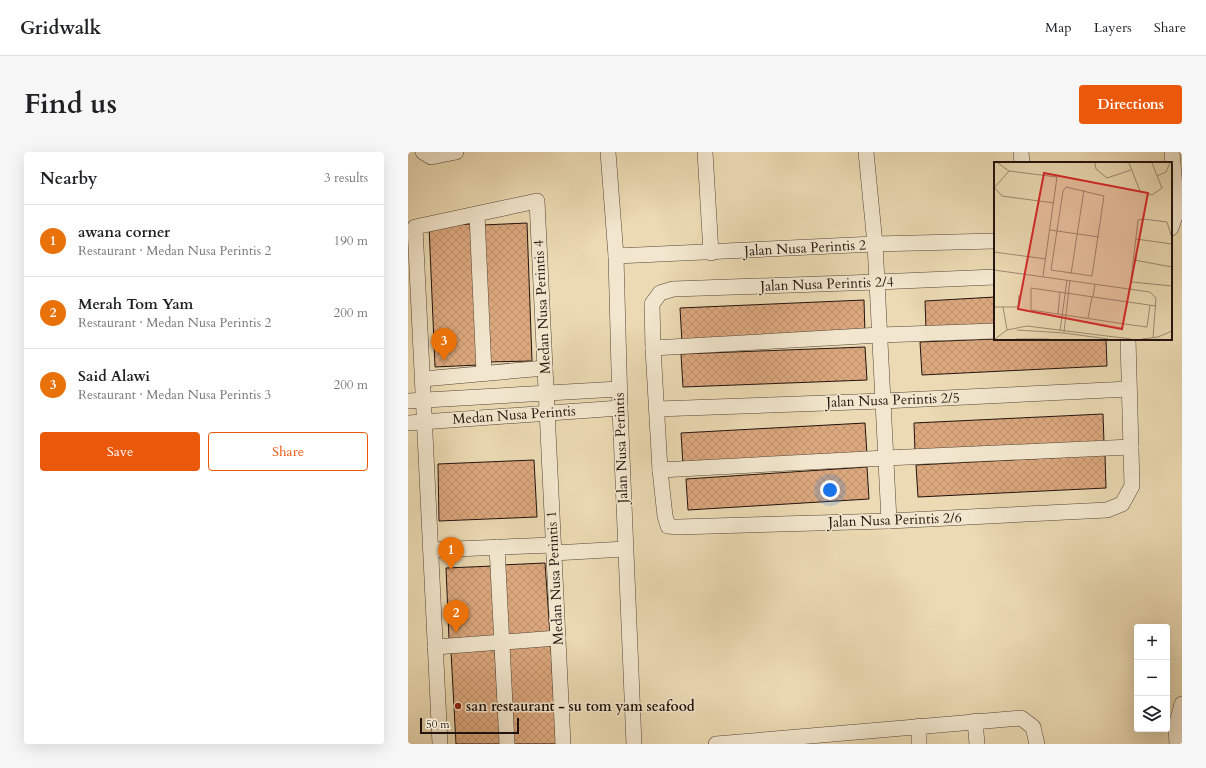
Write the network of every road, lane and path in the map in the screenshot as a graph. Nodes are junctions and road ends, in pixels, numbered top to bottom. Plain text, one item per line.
1 (423, 152) edge
2 (456, 152) edge
3 (608, 152) edge
4 (705, 152) edge
5 (866, 152) edge
6 (1021, 152) edge
7 (1172, 152) edge
8 (1022, 162) edge
9 (477, 214) junction
10 (1172, 225) edge
11 (994, 241) edge
12 (875, 244) junction
13 (711, 253) junction
14 (616, 256) junction
15 (994, 277) edge
16 (877, 282) junction
17 (994, 331) edge
18 (880, 335) junction
19 (1128, 340) edge
20 (653, 348) junction
21 (545, 368) junction
22 (484, 373) junction
23 (423, 379) junction
24 (619, 388) junction
25 (1129, 389) junction
26 (546, 393) junction
27 (424, 400) junction
28 (408, 401) edge
29 (883, 401) junction
30 (620, 408) junction
31 (657, 409) junction
32 (547, 413) junction
33 (425, 422) junction
34 (408, 423) edge
35 (1131, 447) junction
36 (886, 458) junction
37 (660, 470) junction
38 (889, 521) junction
39 (498, 547) junction
40 (553, 549) junction
41 (625, 549) junction
42 (431, 550) junction
43 (558, 638) junction
44 (502, 642) junction
45 (435, 647) junction
46 (1182, 704) edge
47 (975, 721) junction
48 (919, 726) junction
49 (855, 738) edge
50 (802, 740) edge
51 (735, 743) edge
52 (440, 744) edge
53 (506, 744) edge
54 (563, 744) edge
55 (634, 744) edge
56 (716, 744) edge
57 (919, 744) edge
58 (977, 744) edge
59 (1036, 744) edge
60 (1176, 744) edge

1 - 2 street
3 - 14 street, Jalan Nusa Perintis
4 - 13 street
5 - 12 street
6 - 8 street
7 - 10 street
9 - 21 street, Medan Nusa Perintis 4
9 - 22 street
9 - 23 street
11 - 12 street, Jalan Nusa Perintis 2
12 - 13 street, Jalan Nusa Perintis 2
12 - 16 street
13 - 14 street, Jalan Nusa Perintis 2
14 - 24 street, Jalan Nusa Perintis
15 - 16 street, Jalan Nusa Perintis 2/4
16 - 18 street
16 - 20 street, Jalan Nusa Perintis 2/4
17 - 18 street
18 - 20 street
18 - 29 street
19 - 25 street
20 - 31 street
21 - 22 street
21 - 26 street, Medan Nusa Perintis 4
22 - 23 street
23 - 27 street
24 - 26 street
24 - 30 street, Jalan Nusa Perintis
25 - 29 street, Jalan Nusa Perintis 2/5
25 - 35 street
26 - 27 street
26 - 32 street, Medan Nusa Perintis 4
27 - 28 street
27 - 33 street
29 - 31 street, Jalan Nusa Perintis 2/5
29 - 36 street
30 - 32 street, Medan Nusa Perintis
30 - 41 street, Jalan Nusa Perintis
31 - 37 street
32 - 33 street, Medan Nusa Perintis
32 - 40 street, Medan Nusa Perintis 1
33 - 34 street, Medan Nusa Perintis
33 - 42 street
35 - 36 street
35 - 38 street, Jalan Nusa Perintis 2/6
36 - 37 street
36 - 38 street
37 - 38 street, Jalan Nusa Perintis 2/6
39 - 40 street
39 - 42 street
39 - 44 street
40 - 41 street
40 - 43 street, Medan Nusa Perintis 1
41 - 55 street, Jalan Nusa Perintis
42 - 45 street
43 - 44 street
43 - 54 street, Medan Nusa Perintis 1
44 - 45 street
44 - 53 street
45 - 52 street
46 - 60 street
47 - 48 street
47 - 58 street
47 - 59 street
48 - 49 street
48 - 57 street
49 - 50 street
50 - 51 street
51 - 56 street

